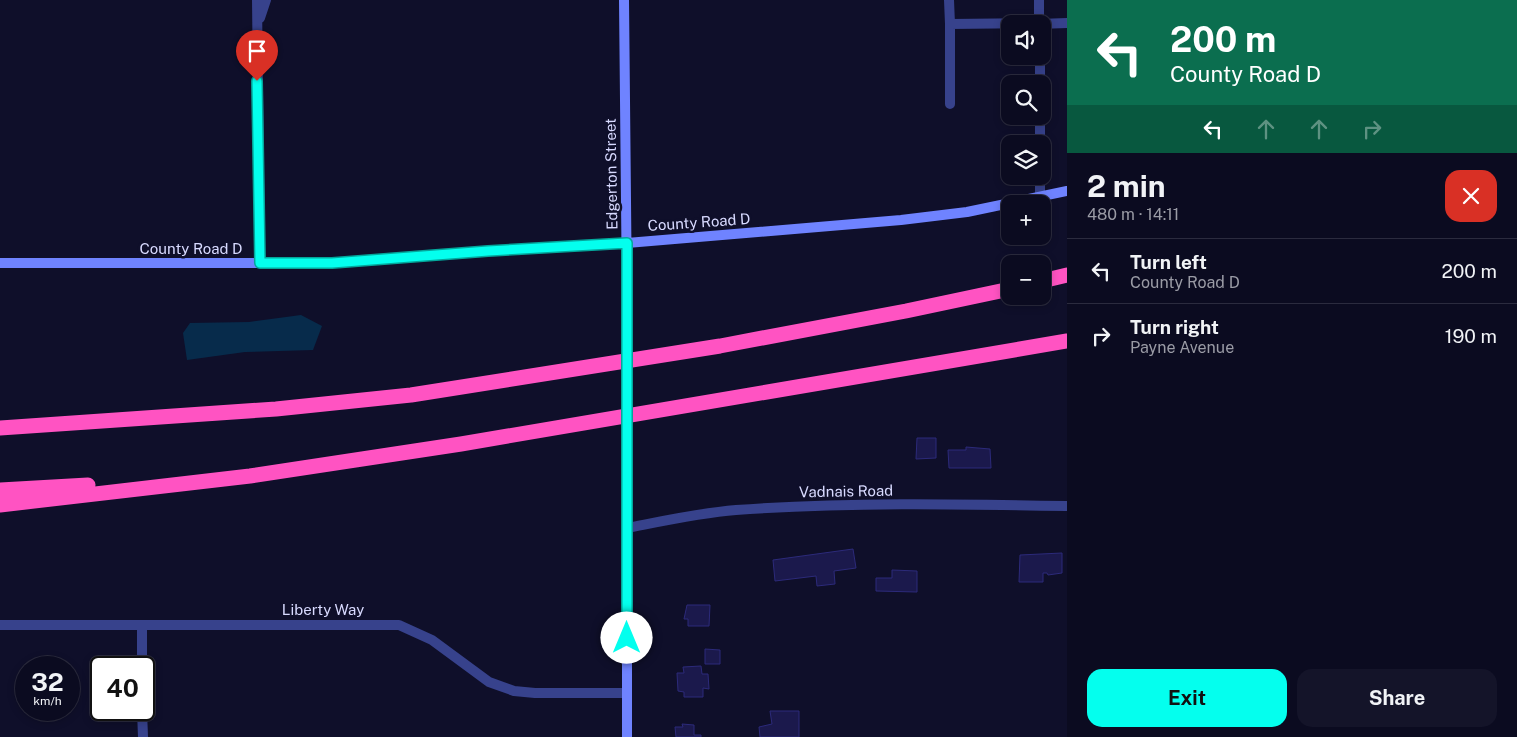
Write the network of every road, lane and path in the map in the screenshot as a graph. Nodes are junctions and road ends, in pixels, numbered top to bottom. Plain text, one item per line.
1 (257, 0) edge
2 (266, 0) edge
3 (624, 0) edge
4 (949, 0) edge
5 (1039, 0) edge
6 (1039, 15) edge
7 (1067, 23) edge
8 (950, 24) junction
9 (1001, 24) edge
10 (1051, 24) edge
11 (257, 31) junction
12 (950, 104) dead end
13 (1067, 191) edge
14 (1049, 195) edge
15 (1001, 205) edge
16 (627, 243) junction
17 (0, 263) edge
18 (260, 263) junction
19 (1067, 275) edge
20 (1051, 279) edge
21 (1067, 286) edge
22 (1051, 287) edge
23 (1001, 291) edge
24 (1067, 341) edge
25 (0, 428) edge
26 (250, 476) junction
27 (0, 490) edge
28 (0, 505) edge
29 (1067, 506) edge
30 (627, 528) junction
31 (0, 625) edge
32 (142, 625) junction
33 (142, 656) edge
34 (627, 693) junction
35 (142, 721) edge
36 (143, 737) edge
37 (627, 737) edge

1 - 11 street
2 - 11 street
3 - 16 street, Edgerton Street
4 - 8 street
5 - 6 street
7 - 10 street
8 - 9 street
8 - 12 street
11 - 18 street
13 - 14 street, County Road D
15 - 16 street, County Road D
16 - 18 street, County Road D
16 - 30 street, Edgerton Street, bridge
17 - 18 street, County Road D
19 - 20 highway
21 - 22 highway
23 - 25 highway
24 - 26 highway
26 - 27 highway
26 - 28 highway
29 - 30 street, Vadnais Road
30 - 34 street, Edgerton Street
31 - 32 street, Liberty Way
32 - 33 street
32 - 34 street, Liberty Way
34 - 37 street, Edgerton Street
35 - 36 street

